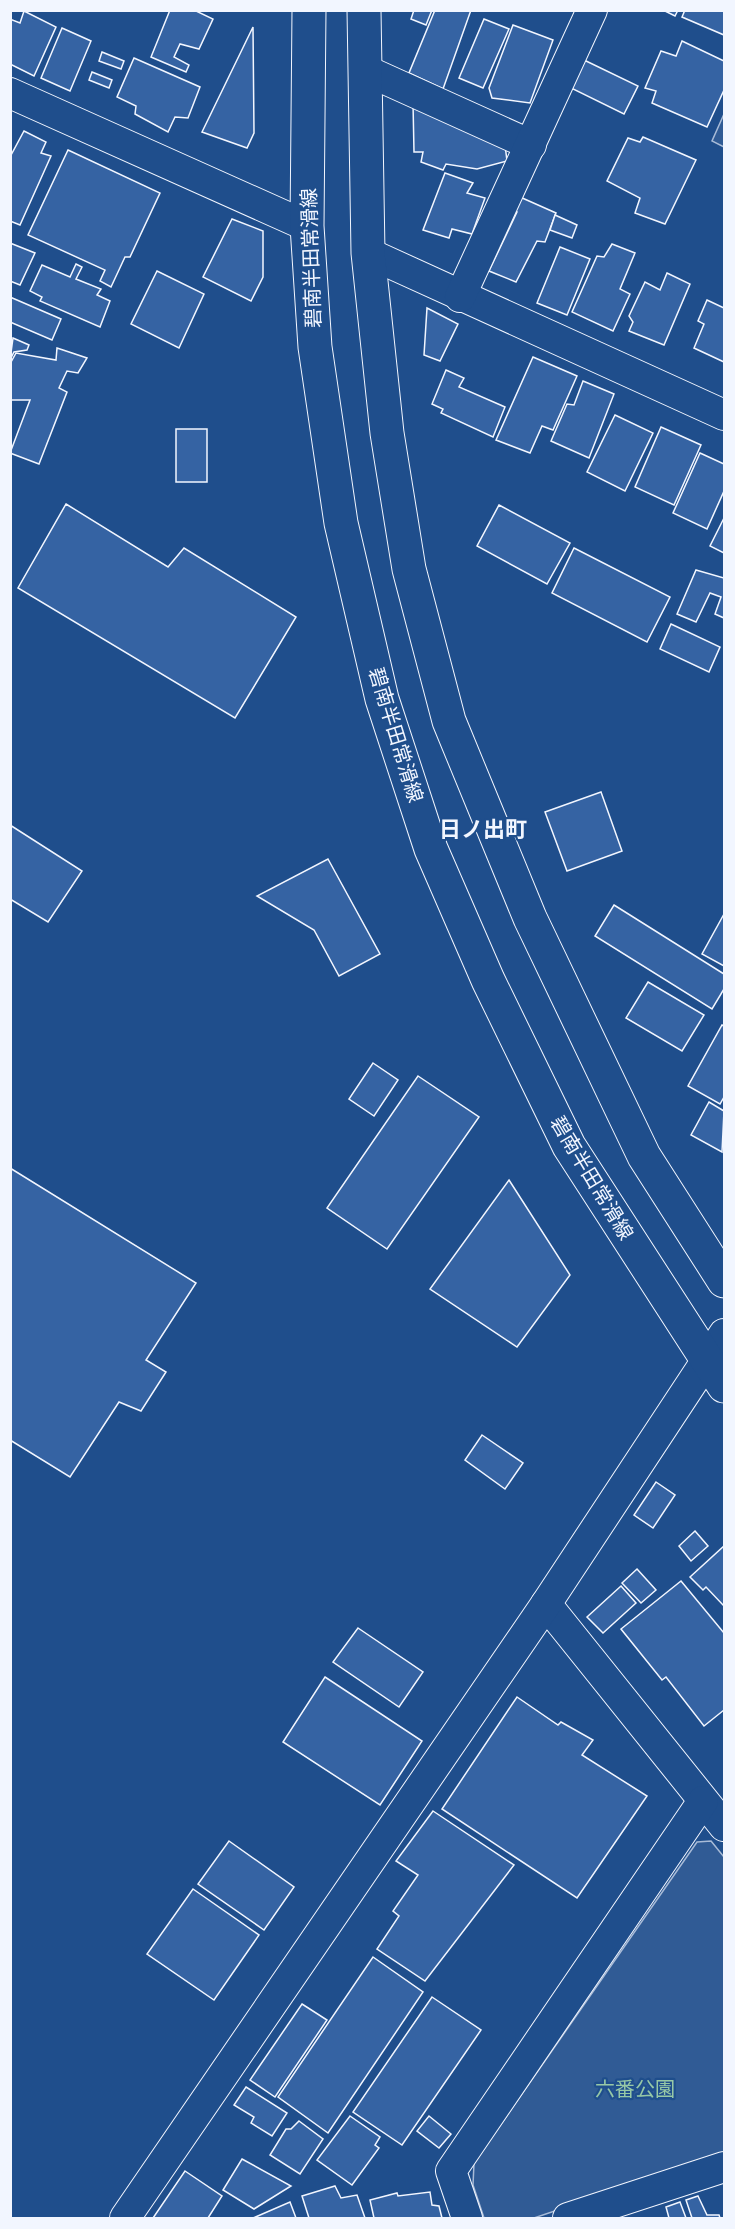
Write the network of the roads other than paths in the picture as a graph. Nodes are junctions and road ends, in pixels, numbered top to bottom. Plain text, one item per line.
1 (309, 10) edge
2 (364, 10) edge
3 (592, 10) edge
4 (364, 70) junction
5 (10, 93) edge
6 (531, 145) junction
7 (307, 226) junction
8 (368, 253) junction
9 (460, 297) junction
10 (724, 415) edge
11 (724, 1281) edge
12 (724, 1335) edge
13 (716, 1374) edge
14 (546, 1604) junction
15 (703, 1801) junction
16 (724, 1827) edge
17 (724, 2167) edge
18 (124, 2218) edge
19 (467, 2218) edge
20 (568, 2218) edge

1 - 7 main road, 碧南半田常滑線
2 - 4 main road
3 - 6 street
4 - 6 street
4 - 8 main road
5 - 7 street
6 - 9 street
7 - 13 main road, 碧南半田常滑線
8 - 9 street
8 - 11 main road
9 - 10 street
12 - 13 street
13 - 14 street
14 - 15 street
14 - 18 street
15 - 16 street
15 - 19 street
17 - 20 street

